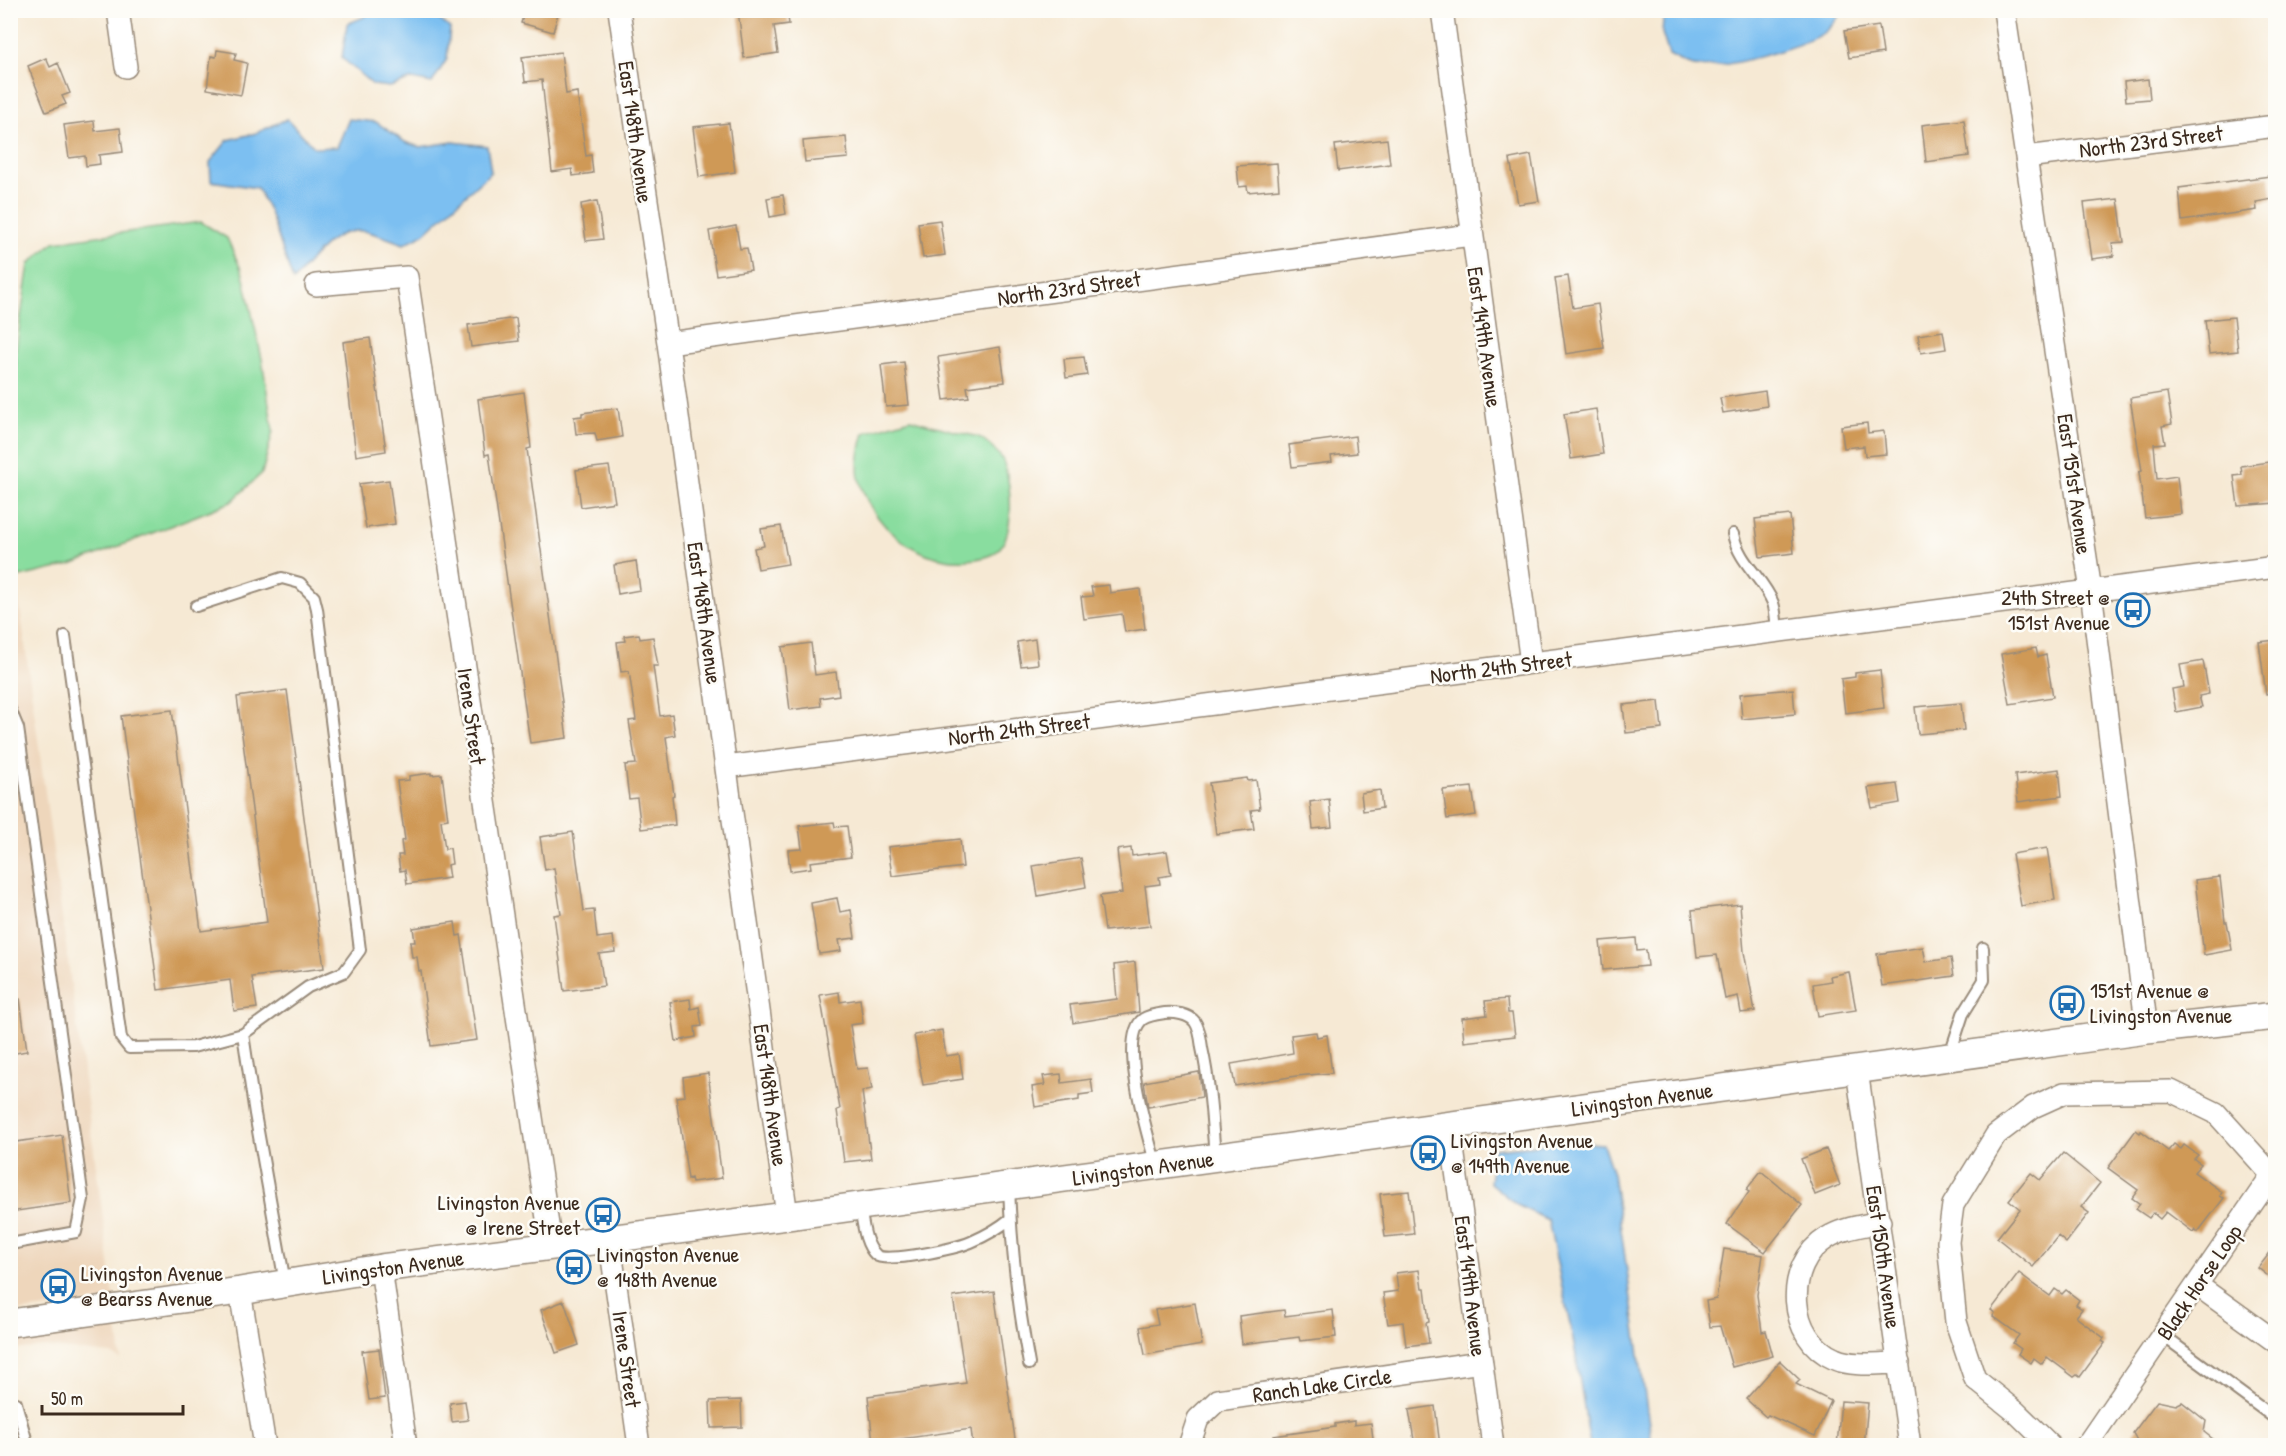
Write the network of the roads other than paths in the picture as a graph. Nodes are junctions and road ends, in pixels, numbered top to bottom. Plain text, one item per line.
1 (118, 10) edge
2 (619, 10) edge
3 (1442, 10) edge
4 (2004, 10) edge
5 (126, 67) dead end
6 (2276, 126) edge
7 (2026, 156) junction
8 (1471, 235) junction
9 (316, 285) dead end
10 (668, 343) junction
11 (1733, 534) dead end
12 (2276, 567) edge
13 (2091, 591) junction
14 (196, 606) dead end
15 (1777, 632) junction
16 (65, 636) dead end
17 (1531, 663) junction
18 (10, 709) edge
19 (726, 767) junction
20 (1983, 948) dead end
21 (2276, 1016) edge
22 (2147, 1030) junction
23 (243, 1034) junction
24 (1949, 1057) junction
25 (1857, 1070) junction
26 (1450, 1126) junction
27 (1215, 1158) junction
28 (1156, 1166) junction
29 (1009, 1186) junction
30 (860, 1206) junction
31 (787, 1216) junction
32 (1010, 1219) junction
33 (1880, 1222) junction
34 (609, 1237) junction
35 (10, 1244) edge
36 (551, 1245) junction
37 (381, 1268) junction
38 (285, 1283) junction
39 (2197, 1285) junction
40 (240, 1291) junction
41 (10, 1323) edge
42 (2162, 1335) junction
43 (2276, 1342) edge
44 (1481, 1362) junction
45 (1899, 1363) junction
46 (1029, 1364) dead end
47 (10, 1402) edge
48 (2276, 1419) edge
49 (28, 1446) edge
50 (265, 1446) edge
51 (405, 1446) edge
52 (639, 1446) edge
53 (1189, 1446) edge
54 (1493, 1446) edge
55 (1910, 1446) edge
56 (2051, 1446) edge
57 (2086, 1446) edge

1 - 5 street
2 - 10 street, East 148th Avenue
3 - 8 street, East 149th Avenue
4 - 7 street, East 151st Avenue
6 - 7 street, North 23rd Street
7 - 13 street, East 151st Avenue
8 - 10 street, North 23rd Street
8 - 17 street, East 149th Avenue
9 - 36 street, Irene Street
10 - 19 street, East 148th Avenue
11 - 15 lane
12 - 13 street, North 24th Street
13 - 15 street, North 24th Street
13 - 22 street, East 151st Avenue
14 - 23 lane
15 - 17 street, North 24th Street
16 - 23 lane
17 - 19 street, North 24th Street
18 - 35 lane
19 - 31 street, East 148th Avenue
20 - 24 lane
21 - 22 street, Livingston Avenue
22 - 24 street, Livingston Avenue
23 - 38 lane
24 - 25 street, Livingston Avenue
25 - 26 street, Livingston Avenue
25 - 33 street, East 150th Avenue
26 - 27 street, Livingston Avenue
26 - 44 street, East 149th Avenue
27 - 28 street, Livingston Avenue
27 - 28 lane
28 - 29 street, Livingston Avenue
29 - 30 street, Livingston Avenue
29 - 32 lane
30 - 31 street, Livingston Avenue
30 - 32 lane
31 - 34 street, Livingston Avenue
32 - 46 lane
33 - 45 street, East 150th Avenue
33 - 45 street
34 - 36 street, Livingston Avenue
34 - 52 street, Irene Street
36 - 37 street, Livingston Avenue
37 - 38 street, Livingston Avenue
37 - 51 street
38 - 40 street, Livingston Avenue
39 - 42 street, Black Horse Loop
39 - 43 street
39 - 56 street, Black Horse Loop
40 - 41 street, Livingston Avenue
40 - 50 street
42 - 48 lane
42 - 57 street, Black Horse Loop
44 - 53 street, Ranch Lake Circle
44 - 54 street, East 149th Avenue
45 - 55 street, East 150th Avenue
47 - 49 lane

